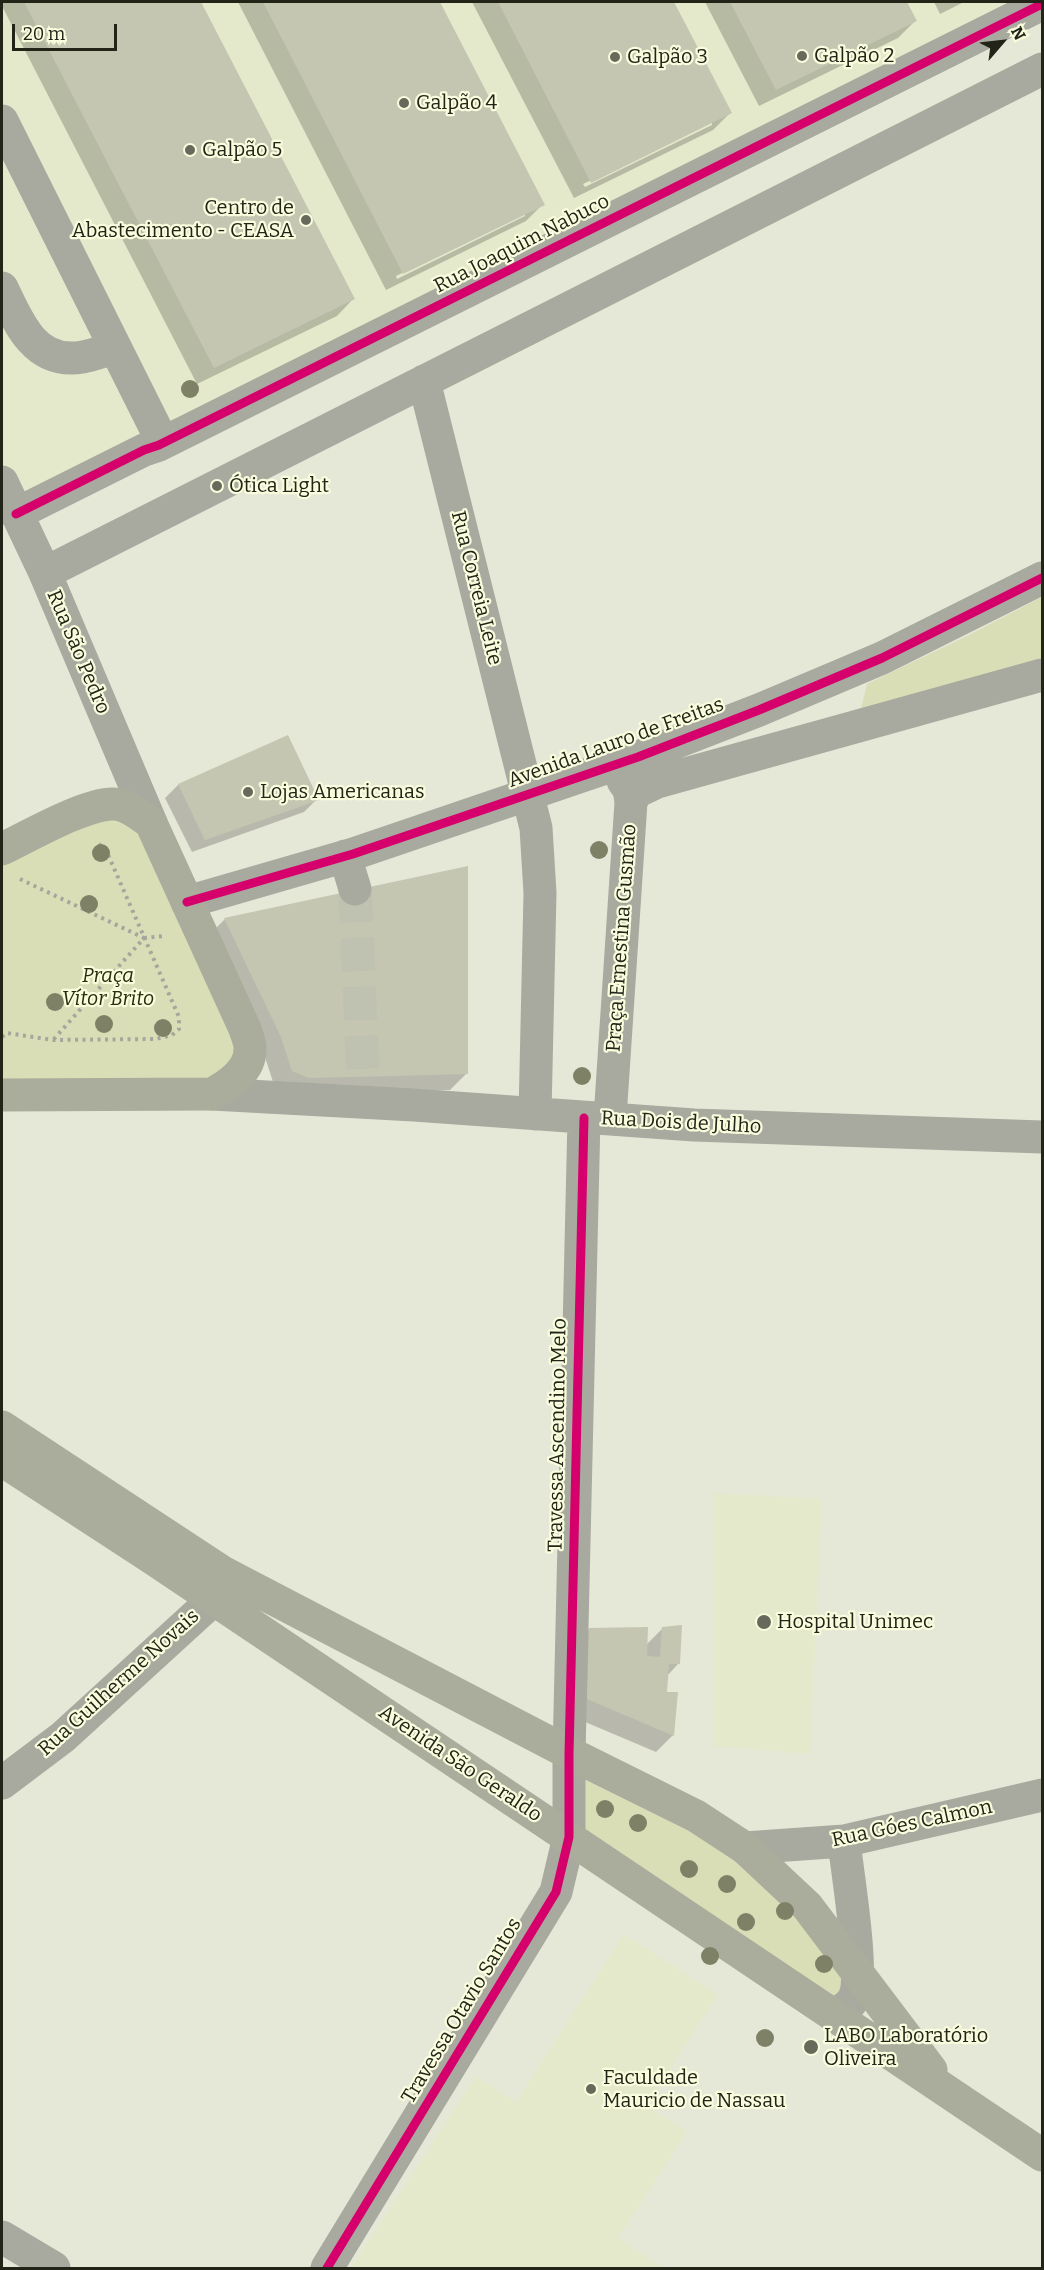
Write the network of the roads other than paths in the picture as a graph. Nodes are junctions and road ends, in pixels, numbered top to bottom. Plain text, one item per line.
1 (1042, 4) edge
2 (1042, 69) edge
3 (2, 121) edge
4 (2, 288) edge
5 (115, 348) junction
6 (424, 381) junction
7 (163, 443) junction
8 (2, 482) edge
9 (16, 514) junction
10 (45, 573) junction
11 (1042, 578) edge
12 (1042, 675) edge
13 (607, 768) junction
14 (529, 795) junction
15 (631, 802) junction
16 (151, 824) junction
17 (2, 849) edge
18 (345, 856) junction
19 (355, 889) tunnel mouth
20 (187, 902) junction
21 (212, 1094) junction
22 (2, 1095) edge
23 (535, 1114) junction
24 (597, 1118) junction
25 (1042, 1137) edge
26 (2, 1426) edge
27 (2, 1460) edge
28 (219, 1587) junction
29 (569, 1754) junction
30 (2, 1784) edge
31 (1042, 1795) edge
32 (569, 1837) junction
33 (844, 1841) junction
34 (745, 1848) junction
35 (859, 1973) junction
36 (833, 2014) junction
37 (946, 2090) junction
38 (1042, 2155) edge
39 (2, 2237) edge
40 (54, 2268) edge
41 (327, 2268) edge

1 - 7 street, Rua Joaquim Nabuco
2 - 6 street
3 - 5 street
4 - 5 street
5 - 7 street
6 - 10 street
6 - 14 street, Rua Correia Leite
7 - 9 street, Rua Joaquim Nabuco
8 - 9 street, Rua São Pedro
9 - 10 street, Rua São Pedro
10 - 16 street, Rua São Pedro
11 - 13 street, Avenida Lauro de Freitas
12 - 15 street
13 - 14 street, Avenida Lauro de Freitas
13 - 15 street, Praça Ernestina Gusmão
14 - 18 street, Avenida Lauro de Freitas
14 - 23 street
15 - 24 street, Praça Ernestina Gusmão
16 - 17 main road
16 - 20 main road
18 - 19 street
18 - 20 street, Avenida Lauro de Freitas
20 - 21 main road
21 - 22 main road
21 - 23 street, Rua Dois de Julho
23 - 24 street, Rua Dois de Julho
24 - 25 street, Rua Dois de Julho
24 - 29 street, Travessa Ascendino Melo
26 - 28 main road, Avenida São Geraldo
27 - 28 main road, Avenida São Geraldo
28 - 29 main road, Avenida São Geraldo
28 - 30 street, Rua Guilherme Novais
28 - 32 main road, Avenida São Geraldo
29 - 32 street, Travessa Otavio Santos
29 - 34 main road, Avenida São Geraldo
31 - 33 street, Rua Góes Calmon
32 - 36 main road, Avenida São Geraldo
32 - 41 street, Travessa Otavio Santos
33 - 34 street, Rua Góes Calmon
33 - 35 street
34 - 35 main road, Avenida São Geraldo
35 - 36 street
35 - 37 main road, Avenida São Geraldo
36 - 37 main road, Avenida São Geraldo
37 - 38 main road, Avenida São Geraldo
39 - 40 street

